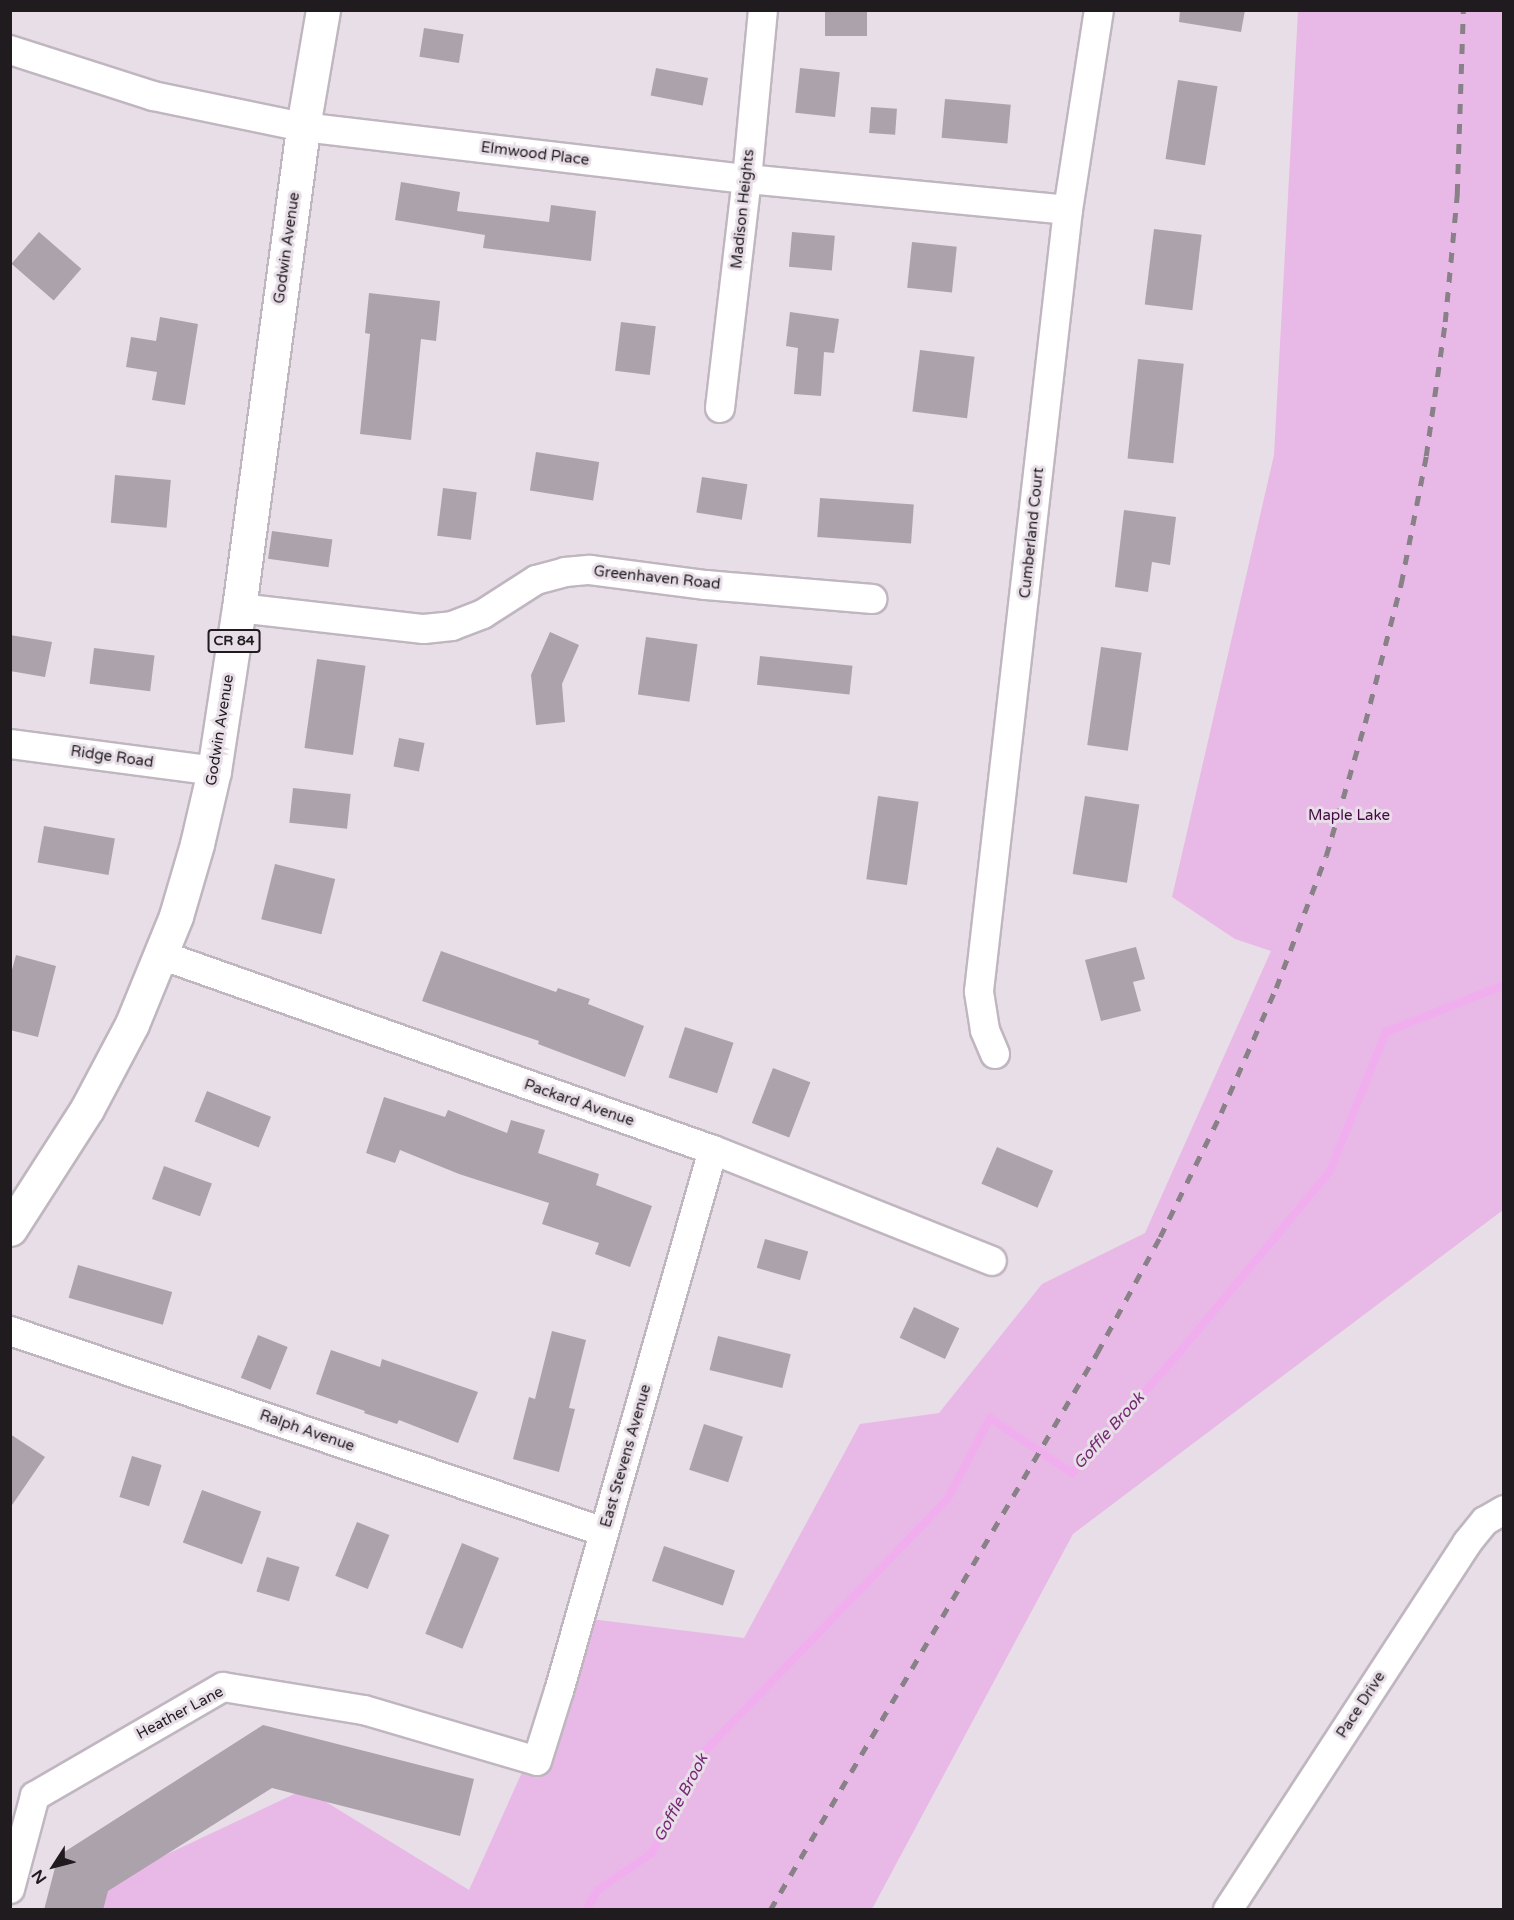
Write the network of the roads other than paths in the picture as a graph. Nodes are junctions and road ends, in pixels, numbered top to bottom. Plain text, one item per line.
1 (323, 10) edge
2 (763, 10) edge
3 (1099, 10) edge
4 (10, 50) edge
5 (303, 126) junction
6 (747, 179) junction
7 (1068, 210) junction
8 (720, 408) dead end
9 (872, 599) dead end
10 (239, 608) junction
11 (10, 744) edge
12 (214, 771) junction
13 (161, 955) junction
14 (995, 1054) dead end
15 (713, 1150) junction
16 (10, 1228) edge
17 (992, 1261) dead end
18 (10, 1331) edge
19 (1503, 1510) edge
20 (604, 1532) junction
21 (537, 1761) joint
22 (10, 1889) edge
23 (1228, 1910) edge

1 - 5 main road, Godwin Avenue / CR 84
2 - 6 street, Madison Heights
3 - 7 street, Cumberland Court
4 - 5 street, Elmwood Place
5 - 6 street, Elmwood Place
5 - 10 main road, Godwin Avenue / CR 84
6 - 7 street, Elmwood Place
6 - 8 street, Madison Heights
7 - 14 street, Cumberland Court
9 - 10 street, Greenhaven Road
10 - 12 main road, Godwin Avenue / CR 84
11 - 12 street, Ridge Road
12 - 13 main road, Godwin Avenue / CR 84
13 - 15 street, Packard Avenue
13 - 16 main road, Godwin Avenue / CR 84
15 - 17 street, Packard Avenue
15 - 20 street, East Stevens Avenue
18 - 20 street, Ralph Avenue
19 - 23 street, Pace Drive
20 - 21 street, East Stevens Avenue
21 - 22 street, Heather Lane

